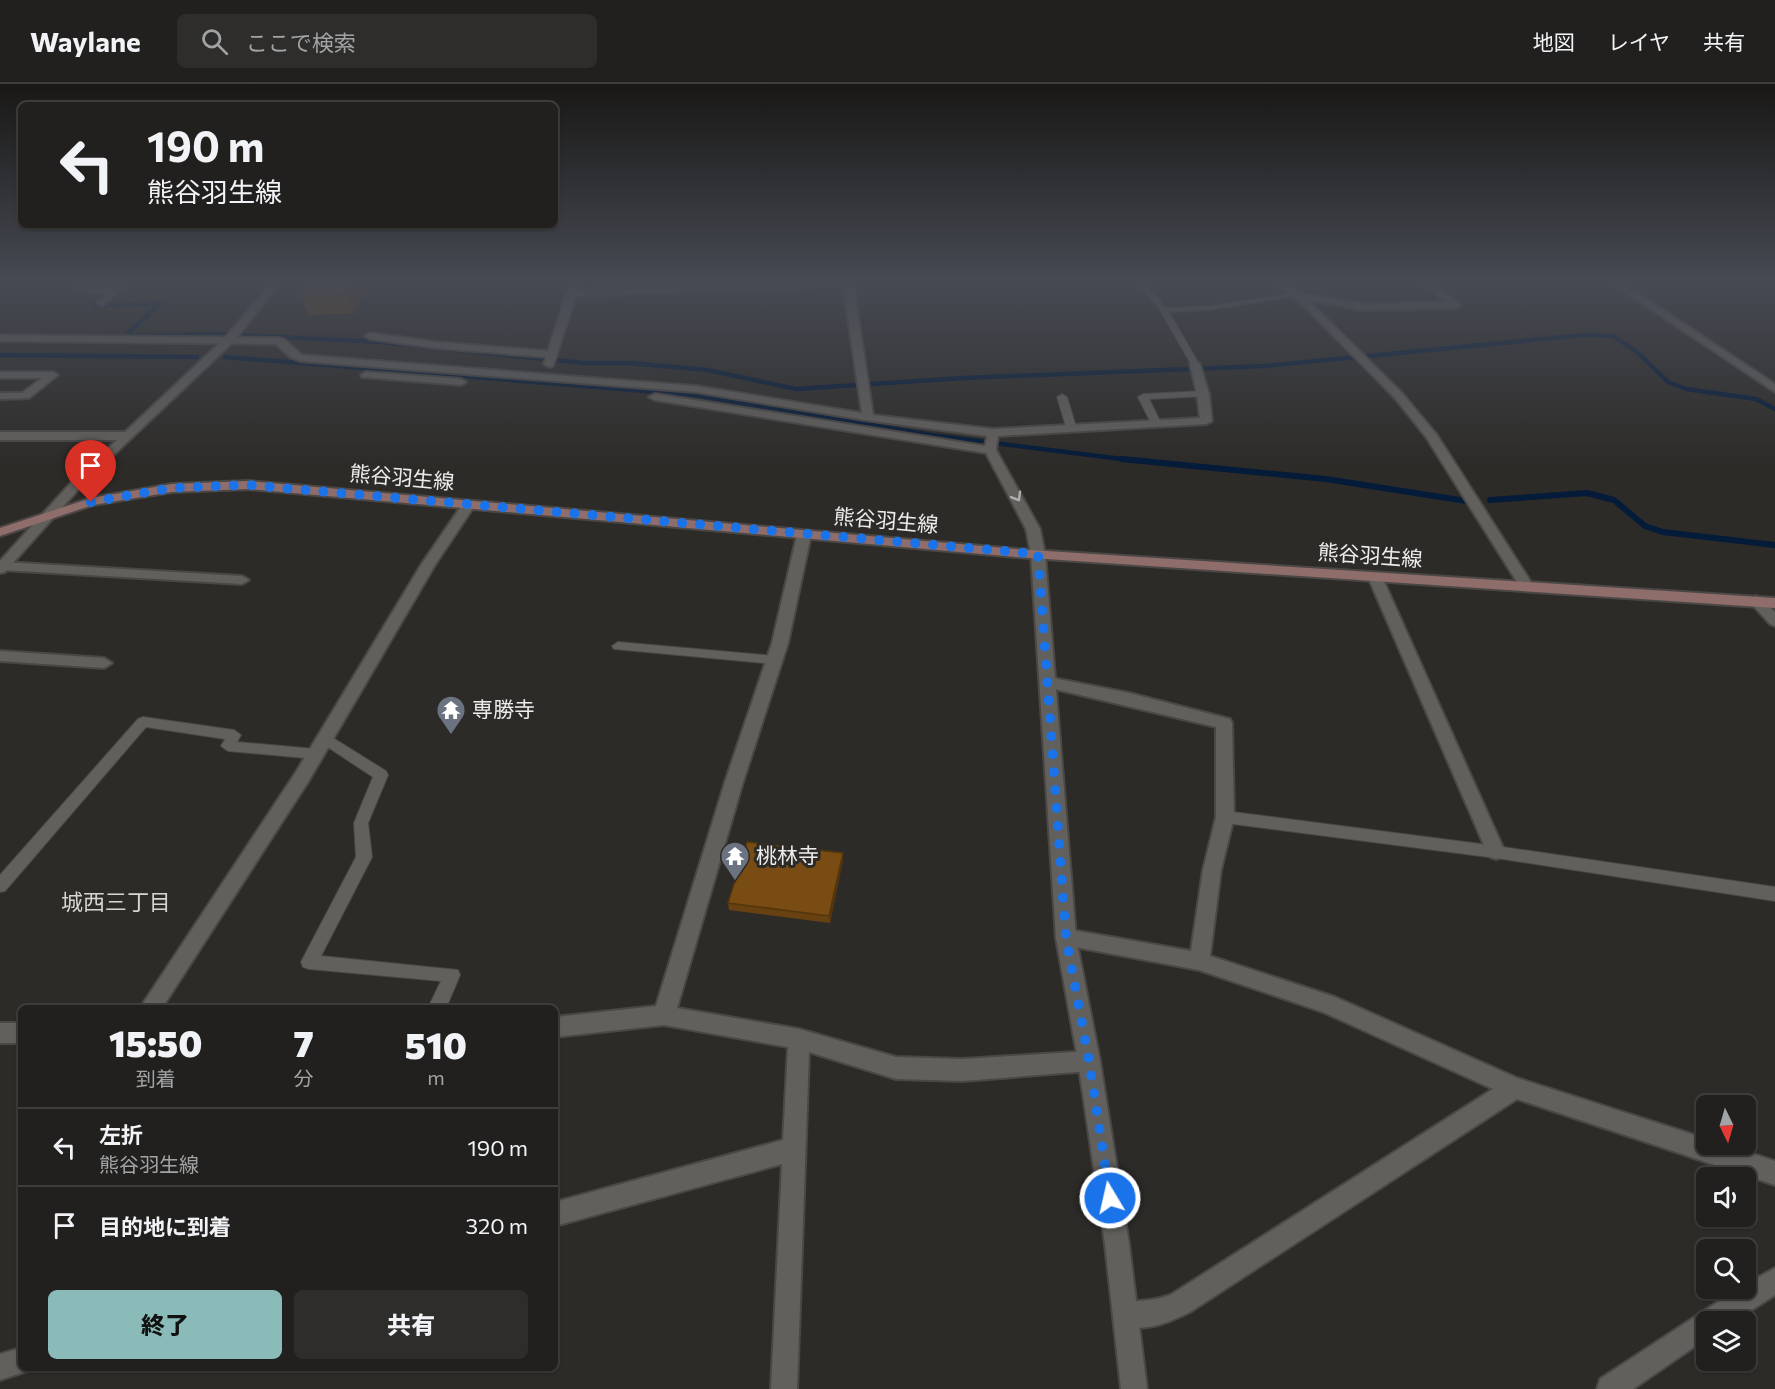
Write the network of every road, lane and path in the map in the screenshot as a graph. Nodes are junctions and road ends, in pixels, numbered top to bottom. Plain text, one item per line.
1 (225, 343) edge
2 (283, 343) edge
3 (421, 343) edge
4 (556, 343) edge
5 (858, 343) edge
6 (1182, 343) edge
7 (1346, 343) edge
8 (1706, 343) edge
9 (552, 357) junction
10 (1197, 369) joint
11 (0, 375) edge
12 (366, 375) dead end
13 (535, 382) junction
14 (1775, 389) edge
15 (1203, 394) junction
16 (0, 396) edge
17 (1062, 397) dead end
18 (866, 417) junction
19 (1155, 423) junction
20 (1071, 427) junction
21 (128, 436) junction
22 (1, 437) edge
23 (990, 442) junction
24 (470, 505) junction
25 (46, 516) junction
26 (0, 532) edge
27 (804, 535) junction
28 (1038, 554) junction
29 (1, 568) edge
30 (1375, 577) junction
31 (242, 580) dead end
32 (1527, 587) junction
33 (1756, 602) junction
34 (1775, 603) edge
35 (1775, 621) edge
36 (618, 646) dead end
37 (0, 656) edge
38 (775, 660) junction
39 (104, 663) dead end
40 (1048, 682) junction
41 (325, 738) junction
42 (316, 754) junction
43 (1225, 818) junction
44 (1496, 852) junction
45 (0, 886) edge
46 (1775, 894) edge
47 (1066, 938) junction
48 (1199, 961) junction
49 (152, 1005) edge
50 (438, 1005) edge
51 (664, 1016) junction
52 (558, 1027) edge
53 (0, 1033) edge
54 (18, 1033) edge
55 (800, 1039) junction
56 (1089, 1061) junction
57 (1515, 1088) junction
58 (793, 1149) junction
59 (1775, 1173) edge
60 (558, 1213) edge
61 (1775, 1281) edge
62 (1726, 1311) edge
63 (1127, 1315) junction
64 (1696, 1330) edge
65 (18, 1362) edge
66 (0, 1367) edge
67 (784, 1389) edge
68 (1134, 1389) edge
69 (1610, 1389) edge

1 - 21 street
2 - 13 street
3 - 9 street
4 - 9 street
5 - 18 street
6 - 10 lane
7 - 32 street
8 - 14 street
9 - 13 street
10 - 15 street
11 - 16 street
12 - 13 street
13 - 18 street
13 - 23 street
15 - 19 street
15 - 19 lane
17 - 20 lane
18 - 23 street
19 - 20 street
20 - 23 street
21 - 22 street
21 - 25 street
23 -> 28 street
24 - 25 main road, 熊谷羽生線
24 - 27 main road, 熊谷羽生線
24 - 41 street
25 - 26 main road, 熊谷羽生線
25 - 29 street
27 - 28 main road, 熊谷羽生線
27 - 38 street
28 - 30 main road, 熊谷羽生線
28 - 40 street
29 - 31 street
30 - 32 main road, 熊谷羽生線
30 - 44 street
32 - 33 main road, 熊谷羽生線
33 - 34 main road, 熊谷羽生線
33 - 35 street
36 - 38 lane
37 - 39 street
38 - 51 street
40 - 43 street
40 - 47 street
41 - 42 street
41 - 50 lane
42 - 45 lane
42 - 49 street
43 - 44 lane
43 - 48 street
44 - 46 lane
47 - 48 street
47 - 56 street
48 - 57 street
51 - 52 street
51 - 55 street
53 - 54 street
55 - 56 street
55 - 58 street
56 - 63 street
57 - 59 street
57 - 63 street
58 - 60 street
58 - 67 street
61 - 62 street
63 - 68 street
64 - 69 street
65 - 66 street

